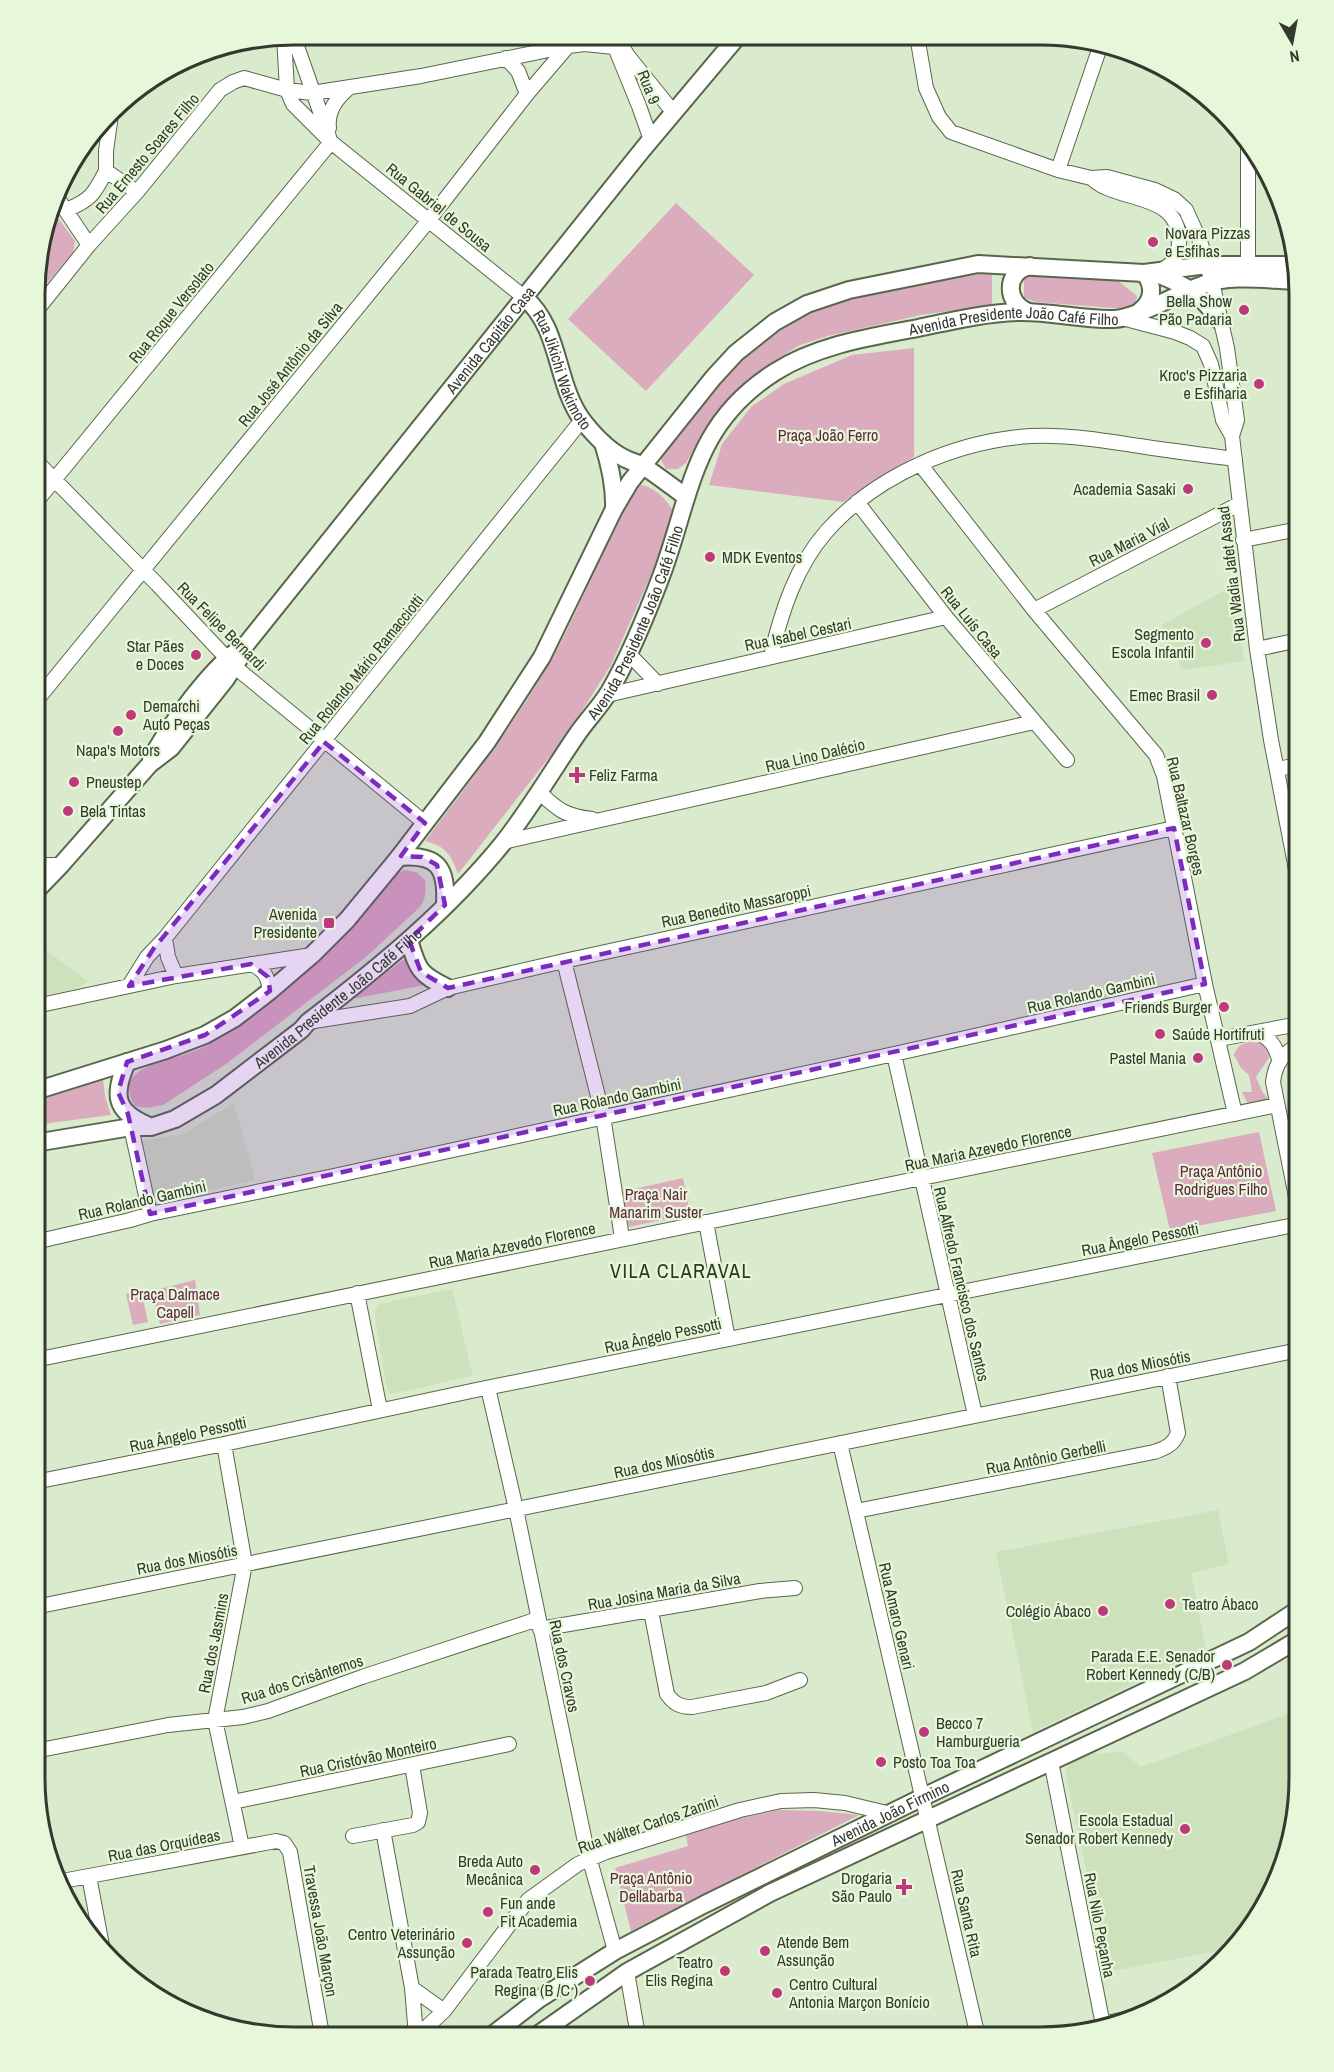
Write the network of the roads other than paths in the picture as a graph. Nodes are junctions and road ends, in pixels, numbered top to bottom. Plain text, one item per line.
1 (296, 45) edge
2 (576, 45) edge
3 (617, 45) edge
4 (619, 45) edge
5 (731, 45) edge
6 (919, 45) edge
7 (285, 46) edge
8 (568, 46) junction
9 (1098, 52) edge
10 (506, 58) junction
11 (350, 87) junction
12 (287, 90) junction
13 (312, 93) junction
14 (527, 94) junction
15 (674, 113) junction
16 (109, 128) edge
17 (651, 140) junction
18 (331, 142) junction
19 (1248, 157) edge
20 (1058, 170) junction
21 (106, 171) junction
22 (1091, 178) junction
23 (137, 192) junction
24 (62, 204) edge
25 (66, 210) junction
26 (429, 220) junction
27 (89, 245) junction
28 (1248, 264) junction
29 (1207, 265) junction
30 (1287, 265) edge
31 (1030, 266) junction
32 (1152, 273) junction
33 (1288, 281) edge
34 (1212, 282) junction
35 (1192, 289) junction
36 (525, 298) junction
37 (45, 300) edge
38 (1140, 311) junction
39 (1029, 312) junction
40 (1122, 318) junction
41 (1221, 322) junction
42 (582, 420) junction
43 (1232, 436) junction
44 (603, 443) junction
45 (1235, 459) junction
46 (920, 464) junction
47 (644, 466) junction
48 (45, 470) edge
49 (55, 480) junction
50 (45, 492) edge
51 (686, 497) junction
52 (857, 502) junction
53 (1239, 504) junction
54 (614, 509) junction
55 (1289, 531) edge
56 (1243, 540) junction
57 (143, 571) junction
58 (1034, 610) junction
59 (946, 617) junction
60 (1289, 642) edge
61 (1257, 649) junction
62 (629, 654) junction
63 (771, 656) junction
64 (231, 662) junction
65 (658, 684) junction
66 (45, 690) edge
67 (607, 695) junction
68 (1034, 722) junction
69 (324, 742) junction
70 (1067, 760) dead end
71 (1289, 767) edge
72 (1277, 769) junction
73 (539, 792) junction
74 (603, 820) junction
75 (425, 823) junction
76 (1174, 828) junction
77 (1289, 832) edge
78 (503, 842) junction
79 (399, 857) junction
80 (45, 864) edge
81 (62, 865) junction
82 (45, 882) edge
83 (445, 905) junction
84 (165, 938) junction
85 (409, 940) junction
86 (312, 955) junction
87 (564, 961) junction
88 (251, 964) junction
89 (176, 976) junction
90 (1205, 984) junction
91 (129, 986) junction
92 (448, 988) junction
93 (270, 991) junction
94 (45, 1004) edge
95 (308, 1022) junction
96 (1289, 1026) edge
97 (1256, 1032) junction
98 (1219, 1039) junction
99 (1289, 1051) edge
100 (894, 1054) junction
101 (1280, 1060) junction
102 (127, 1062) junction
103 (45, 1088) edge
104 (1277, 1105) junction
105 (1235, 1114) junction
106 (603, 1116) junction
107 (131, 1127) junction
108 (151, 1127) junction
109 (1289, 1139) edge
110 (45, 1141) edge
111 (922, 1178) junction
112 (150, 1214) junction
113 (706, 1222) junction
114 (1289, 1226) edge
115 (622, 1238) junction
116 (45, 1240) edge
117 (357, 1293) junction
118 (948, 1294) junction
119 (728, 1339) junction
120 (1289, 1352) edge
121 (45, 1358) edge
122 (1168, 1376) junction
123 (488, 1388) junction
124 (380, 1410) junction
125 (975, 1415) junction
126 (840, 1443) junction
127 (224, 1444) junction
128 (45, 1480) edge
129 (516, 1509) junction
130 (856, 1511) junction
131 (245, 1564) junction
132 (795, 1588) dead end
133 (45, 1604) edge
134 (651, 1611) junction
135 (1289, 1616) edge
136 (539, 1624) junction
137 (1289, 1645) edge
138 (800, 1680) dead end
139 (215, 1720) junction
140 (509, 1744) dead end
141 (45, 1748) edge
142 (1051, 1761) junction
143 (412, 1765) junction
144 (923, 1797) junction
145 (233, 1802) junction
146 (891, 1814) junction
147 (928, 1818) junction
148 (383, 1830) junction
149 (353, 1836) dead end
150 (276, 1841) joint
151 (242, 1847) junction
152 (590, 1859) junction
153 (89, 1876) junction
154 (67, 1880) edge
155 (99, 1933) edge
156 (615, 1951) junction
157 (627, 1972) junction
158 (412, 1988) junction
159 (444, 2011) junction
160 (1101, 2020) edge
161 (320, 2027) edge
162 (415, 2027) edge
163 (426, 2027) edge
164 (502, 2027) edge
165 (549, 2027) edge
166 (637, 2027) edge
167 (976, 2027) edge

1 - 13 street
2 - 8 street, Rua Ernesto Soares Filho
3 - 17 street, Rua 9
4 - 15 street, Rua 9
5 - 15 main road, Avenida Capitão Casa
6 - 20 street, Rua Wadia Jafet Assad
7 - 12 street
8 - 10 street, Rua Ernesto Soares Filho
8 - 14 street, Rua José Antônio da Silva
9 - 20 street
10 - 11 street, Rua Ernesto Soares Filho
10 - 14 street
11 - 13 street, Rua Ernesto Soares Filho
11 - 18 street
12 - 13 street, Rua Ernesto Soares Filho
12 - 18 street, Rua Gabriel de Sousa
12 - 23 street, Rua Ernesto Soares Filho
13 - 18 street
14 - 26 street, Rua José Antônio da Silva
15 - 17 main road, Avenida Capitão Casa
16 - 21 street
17 - 36 main road, Avenida Capitão Casa
18 - 26 street, Rua Gabriel de Sousa
18 - 49 street, Rua Roque Versolato
19 - 28 street
20 - 22 street, Rua Wadia Jafet Assad
21 - 23 street
21 - 25 street
22 - 29 street, Rua Wadia Jafet Assad
22 - 32 street, Rua Wadia Jafet Assad
23 - 27 street, Rua Ernesto Soares Filho
24 - 25 street
25 - 27 street
26 - 36 street, Rua Gabriel de Sousa
26 - 57 street, Rua José Antônio da Silva
27 - 37 street, Rua Ernesto Soares Filho
28 - 29 main road
28 - 30 main road
29 - 32 main road
29 - 34 street, Rua Wadia Jafet Assad
31 - 32 main road
31 - 39 main road
31 - 47 main road
32 - 35 main road
32 - 38 main road
33 - 34 main road, Avenida Presidente João Café Filho
34 - 35 main road, Avenida Presidente João Café Filho
34 - 41 street, Rua Wadia Jafet Assad
35 - 38 main road, Avenida Presidente João Café Filho
35 - 41 main road
36 - 42 main road, Rua Jikichi Wakimoto
36 - 64 main road, Avenida Capitão Casa
38 - 40 main road, Avenida Presidente João Café Filho
39 - 40 main road, Avenida Presidente João Café Filho
39 - 51 main road, Avenida Presidente João Café Filho
40 - 43 street, Rua Wadia Jafet Assad
41 - 43 street, Rua Wadia Jafet Assad
42 - 44 main road, Rua Jikichi Wakimoto
42 - 69 street, Rua Rolando Mário Ramacciotti
43 - 45 street, Rua Wadia Jafet Assad
44 - 47 main road, Rua Jikichi Wakimoto
44 - 54 main road, Rua Jikichi Wakimoto
45 - 46 street
45 - 53 street, Rua Wadia Jafet Assad
46 - 52 street
46 - 58 street, Rua Baltazar Borges
47 - 51 main road, Rua Jikichi Wakimoto
47 - 54 main road
48 - 49 street, Rua Felipe Bernardi
49 - 50 street, Rua Roque Versolato
49 - 57 street, Rua Felipe Bernardi
51 - 62 main road, Avenida Presidente João Café Filho
52 - 59 street, Rua Luís Casa
52 - 63 street
53 - 56 street, Rua Wadia Jafet Assad
53 - 58 street, Rua Maria Vial
54 - 75 main road
55 - 56 street
56 - 61 street, Rua Wadia Jafet Assad
57 - 64 street, Rua Felipe Bernardi
57 - 66 street, Rua José Antônio da Silva
58 - 76 street, Rua Baltazar Borges
59 - 63 street, Rua Isabel Cestari
59 - 68 street, Rua Luís Casa
60 - 61 street
61 - 72 street, Rua Wadia Jafet Assad
62 - 65 street
62 - 67 main road, Avenida Presidente João Café Filho
63 - 65 street, Rua Isabel Cestari
64 - 69 street, Rua Felipe Bernardi
64 - 81 main road, Avenida Capitão Casa
65 - 67 street, Rua Isabel Cestari
67 - 73 main road, Avenida Presidente João Café Filho
68 - 70 street, Rua Luís Casa
68 - 74 street, Rua Lino Dalécio
69 - 75 street, Rua Felipe Bernardi
69 - 84 street, Rua Rolando Mário Ramacciotti
71 - 72 street
72 - 77 street, Rua Wadia Jafet Assad
73 - 74 street, Rua Lino Dalécio
73 - 78 main road, Avenida Presidente João Café Filho
74 - 78 street, Rua Lino Dalécio
75 - 79 main road
76 - 87 street, Rua Benedito Massaroppi
76 - 90 street, Rua Baltazar Borges
78 - 83 main road, Avenida Presidente João Café Filho
79 - 83 main road
79 - 86 main road
80 - 81 street
81 - 82 main road, Avenida Capitão Casa
83 - 85 main road, Avenida Presidente João Café Filho
84 - 89 street
84 - 91 street, Rua Rolando Mário Ramacciotti
85 - 92 main road
85 - 95 main road, Avenida Presidente João Café Filho
86 - 88 street
86 - 93 main road
87 - 92 street, Rua Benedito Massaroppi
87 - 106 street
88 - 89 street
88 - 93 street
89 - 91 street
90 - 98 street, Rua Baltazar Borges
90 - 100 street, Rua Rolando Gambini
91 - 94 street
92 - 95 street, Rua Benedito Massaroppi
93 - 102 main road
95 - 108 main road, Avenida Presidente João Café Filho
96 - 97 street
97 - 98 street
97 - 101 street
98 - 105 street, Rua Baltazar Borges
99 - 101 street
100 - 106 street, Rua Rolando Gambini
100 - 111 street, Rua Alfredo Francisco dos Santos
101 - 104 street
102 - 103 main road
102 - 108 main road
104 - 105 street, Rua Maria Azevedo Florence
104 - 109 street
105 - 111 street, Rua Maria Azevedo Florence
106 - 112 street, Rua Rolando Gambini
106 - 115 street
107 - 108 main road, Avenida Presidente João Café Filho
107 - 110 main road, Avenida Presidente João Café Filho
107 - 112 street
111 - 113 street, Rua Maria Azevedo Florence
111 - 118 street, Rua Alfredo Francisco dos Santos
112 - 116 street, Rua Rolando Gambini
113 - 115 street, Rua Maria Azevedo Florence
113 - 119 street
114 - 118 street, Rua Ângelo Pessotti
115 - 117 street, Rua Maria Azevedo Florence
117 - 121 street, Rua Maria Azevedo Florence
117 - 124 street
118 - 119 street, Rua Ângelo Pessotti
118 - 125 street, Rua Alfredo Francisco dos Santos
119 - 123 street, Rua Ângelo Pessotti
120 - 122 street, Rua dos Miosótis
122 - 125 street, Rua dos Miosótis
122 - 130 street, Rua Antônio Gerbelli
123 - 124 street, Rua Ângelo Pessotti
123 - 129 street, Rua dos Cravos
124 - 127 street, Rua Ângelo Pessotti
125 - 126 street, Rua dos Miosótis
126 - 129 street, Rua dos Miosótis
126 - 130 street, Rua Amaro Genari
127 - 128 street, Rua Ângelo Pessotti
127 - 131 street, Rua dos Jasmins
129 - 131 street, Rua dos Miosótis
129 - 136 street, Rua dos Cravos
130 - 144 street, Rua Amaro Genari
131 - 133 street, Rua dos Miosótis
131 - 139 street, Rua dos Jasmins
132 - 134 street, Rua Josina Maria da Silva
134 - 136 street, Rua Josina Maria da Silva
134 - 138 street
135 - 144 main road, Avenida João Firmino
136 - 139 street, Rua dos Crisântemos
136 - 152 street, Rua dos Cravos
137 - 142 main road, Avenida João Firmino
139 - 141 street, Rua dos Crisântemos
139 - 145 street, Rua dos Jasmins
140 - 143 street, Rua Cristóvão Monteiro
142 - 147 main road, Avenida João Firmino
142 - 160 street, Rua Nilo Peçanha
143 - 145 street, Rua Cristóvão Monteiro
143 - 148 street
144 - 146 main road, Avenida João Firmino
144 - 147 street, Rua Santa Rita
145 - 151 street, Rua dos Jasmins
146 - 152 street, Rua Wálter Carlos Zanini
146 - 156 main road, Avenida João Firmino
147 - 157 main road, Avenida João Firmino
147 - 167 street, Rua Santa Rita
148 - 149 street
148 - 158 street
150 - 151 street, Rua das Orquídeas
150 - 161 street, Travessa João Marçon
151 - 153 street, Rua das Orquídeas
152 - 156 street, Rua dos Cravos
152 - 159 street, Rua Wálter Carlos Zanini
153 - 154 street, Rua das Orquídeas
153 - 155 street
156 - 164 main road, Avenida João Firmino
157 - 165 main road, Avenida João Firmino
157 - 166 street
158 - 159 street
158 - 162 street
159 - 163 street, Rua Wálter Carlos Zanini

